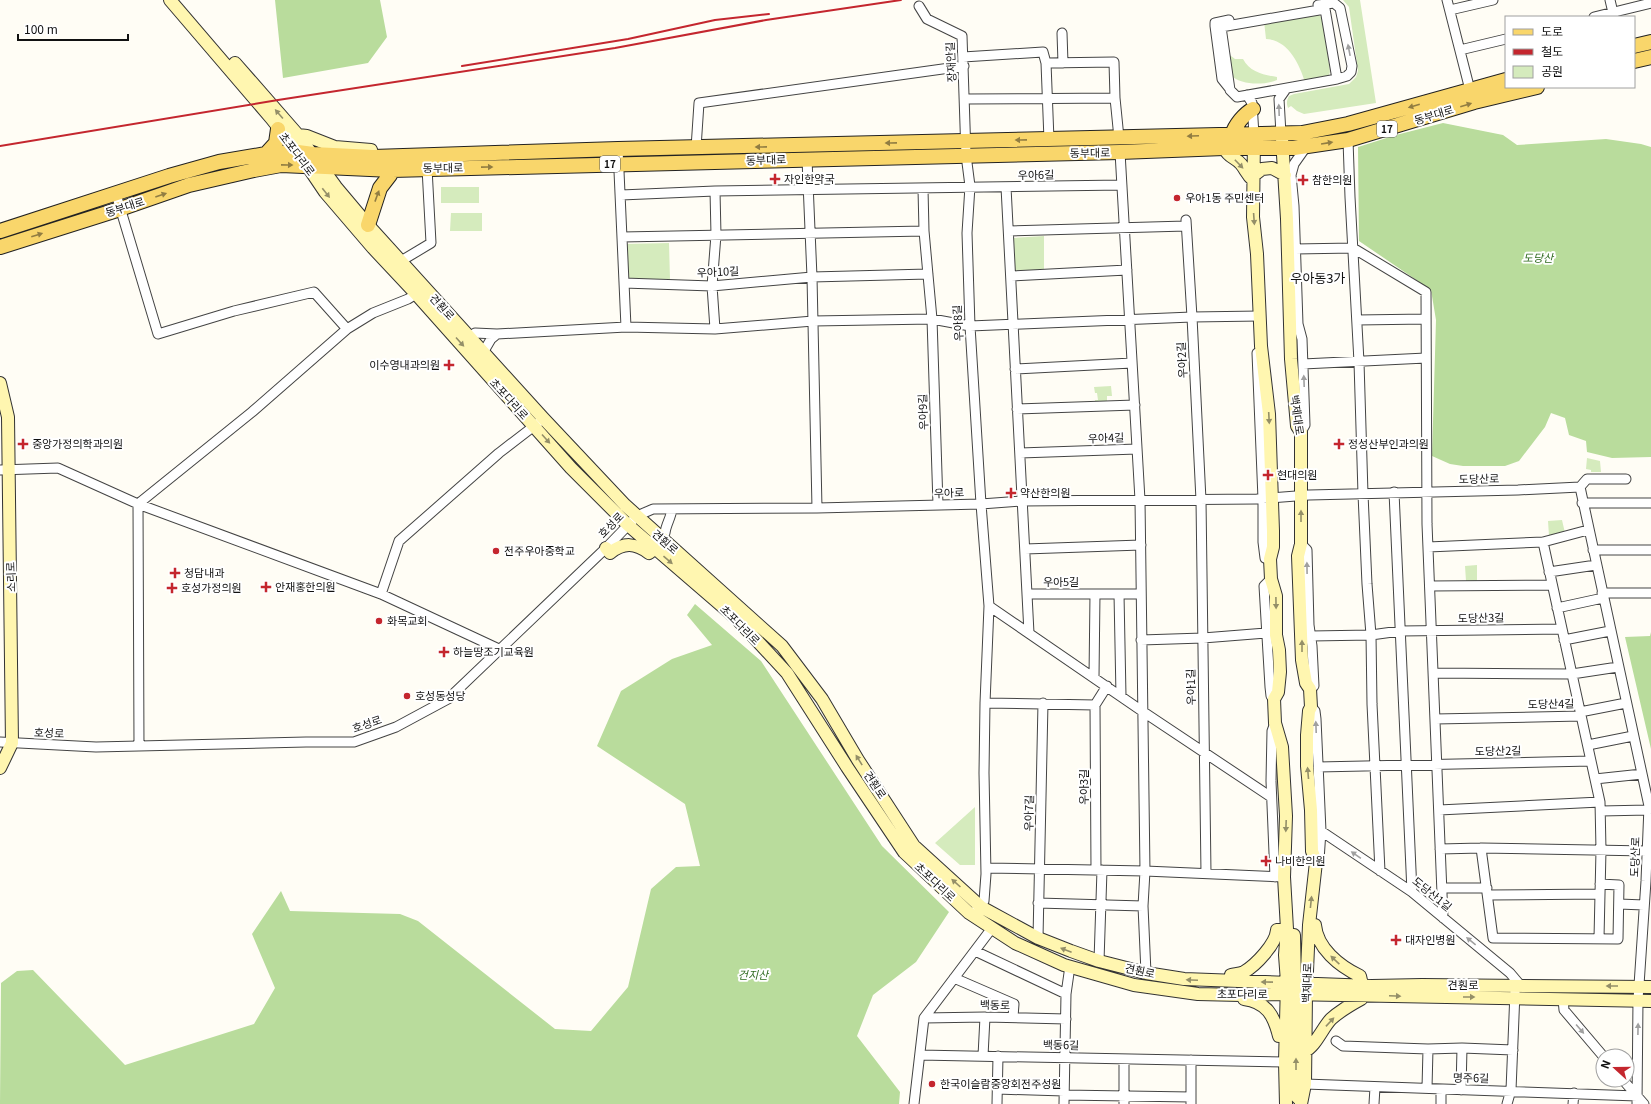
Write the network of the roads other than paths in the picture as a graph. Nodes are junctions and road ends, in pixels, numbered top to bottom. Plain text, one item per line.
1 (170, 0) edge
2 (180, 0) edge
3 (1447, 0) edge
4 (1493, 0) edge
5 (1610, 0) edge
6 (1651, 3) edge
7 (919, 6) dead end
8 (1450, 10) junction
9 (1613, 15) edge
10 (1062, 33) dead end
11 (1505, 39) edge
12 (1651, 42) edge
13 (1635, 46) edge
14 (1460, 50) junction
15 (1651, 57) edge
16 (1635, 61) edge
17 (964, 62) junction
18 (1046, 63) junction
19 (1063, 63) junction
20 (1336, 79) junction
21 (1505, 80) edge
22 (1533, 88) edge
23 (1286, 89) junction
24 (1230, 90) junction
25 (1470, 90) junction
26 (1247, 96) junction
27 (1046, 98) junction
28 (1115, 98) junction
29 (966, 99) junction
30 (1253, 109) junction
31 (278, 129) junction
32 (1281, 134) junction
33 (298, 135) junction
34 (1232, 135) junction
35 (1119, 138) junction
36 (1049, 140) junction
37 (1348, 140) junction
38 (1254, 141) junction
39 (1306, 147) junction
40 (696, 148) junction
41 (966, 148) junction
42 (1224, 148) junction
43 (1283, 148) junction
44 (618, 149) junction
45 (298, 152) junction
46 (1120, 152) junction
47 (266, 154) junction
48 (373, 157) junction
49 (807, 159) junction
50 (314, 162) junction
51 (619, 164) junction
52 (427, 168) junction
53 (392, 170) junction
54 (1285, 175) junction
55 (1253, 178) junction
56 (1122, 185) junction
57 (970, 186) junction
58 (1006, 187) junction
59 (809, 189) junction
60 (923, 189) junction
61 (714, 191) junction
62 (116, 194) junction
63 (621, 195) junction
64 (1294, 206) junction
65 (120, 209) junction
66 (1287, 220) junction
67 (368, 225) junction
68 (1124, 227) junction
69 (0, 231) edge
70 (924, 231) junction
71 (1009, 231) junction
72 (1295, 232) junction
73 (810, 234) junction
74 (716, 235) junction
75 (622, 238) junction
76 (0, 247) edge
77 (1354, 248) junction
78 (1295, 249) junction
79 (401, 261) junction
80 (1127, 270) junction
81 (928, 274) junction
82 (1011, 276) junction
83 (812, 277) junction
84 (624, 283) junction
85 (712, 286) junction
86 (421, 291) junction
87 (1297, 299) junction
88 (1290, 312) junction
89 (1260, 316) junction
90 (1192, 317) junction
91 (932, 319) junction
92 (1426, 319) junction
93 (1130, 320) junction
94 (1357, 320) junction
95 (813, 321) junction
96 (1012, 324) junction
97 (1298, 324) junction
98 (970, 326) junction
99 (626, 327) junction
100 (347, 329) junction
101 (714, 329) junction
102 (497, 334) junction
103 (469, 337) junction
104 (484, 352) junction
105 (1426, 358) junction
106 (1359, 362) junction
107 (1132, 363) junction
108 (1303, 364) junction
109 (1015, 369) junction
110 (0, 383) edge
111 (1135, 405) junction
112 (1017, 409) junction
113 (539, 422) junction
114 (1300, 432) junction
115 (1138, 449) junction
116 (1020, 453) junction
117 (5, 470) edge
118 (1626, 479) dead end
119 (1580, 487) junction
120 (1394, 492) junction
121 (1427, 492) junction
122 (1363, 494) junction
123 (1301, 496) junction
124 (1267, 498) junction
125 (1140, 500) junction
126 (1201, 500) junction
127 (1021, 501) junction
128 (1582, 502) junction
129 (1651, 503) edge
130 (138, 504) junction
131 (981, 504) junction
132 (938, 505) junction
133 (817, 508) junction
134 (672, 509) junction
135 (637, 516) junction
136 (628, 525) junction
137 (1588, 530) junction
138 (1543, 542) junction
139 (657, 543) junction
140 (1301, 544) junction
141 (1141, 545) junction
142 (1428, 547) junction
143 (606, 548) junction
144 (1025, 550) junction
145 (1593, 550) junction
146 (1651, 550) edge
147 (1596, 565) junction
148 (1549, 572) junction
149 (1271, 579) junction
150 (1430, 586) junction
151 (1552, 586) junction
152 (1651, 593) edge
153 (381, 594) junction
154 (1028, 594) junction
155 (1095, 594) junction
156 (1119, 594) junction
157 (1141, 594) junction
158 (1603, 596) junction
159 (989, 606) junction
160 (1557, 608) junction
161 (1562, 629) junction
162 (1400, 631) junction
163 (1432, 631) junction
164 (1610, 631) junction
165 (1029, 633) junction
166 (1266, 633) junction
167 (1371, 635) junction
168 (1311, 636) junction
169 (1203, 638) junction
170 (1142, 640) junction
171 (1564, 640) junction
172 (500, 649) junction
173 (1618, 667) junction
174 (1433, 673) junction
175 (1572, 674) junction
176 (1094, 677) junction
177 (1107, 686) junction
178 (1310, 689) junction
179 (1121, 696) junction
180 (1274, 699) junction
181 (985, 703) junction
182 (1043, 703) junction
183 (1626, 703) junction
184 (1095, 705) junction
185 (1311, 707) junction
186 (1142, 711) junction
187 (1581, 714) junction
188 (1435, 719) junction
189 (1275, 723) junction
190 (1633, 736) junction
191 (0, 742) edge
192 (12, 743) junction
193 (1588, 745) junction
194 (139, 746) junction
195 (1204, 752) junction
196 (1591, 761) junction
197 (1437, 764) junction
198 (1375, 765) junction
199 (1406, 765) junction
200 (1318, 767) junction
201 (0, 768) edge
202 (1642, 774) junction
203 (1595, 779) junction
204 (1271, 797) junction
205 (1601, 807) junction
206 (1649, 808) edge
207 (1439, 810) junction
208 (1321, 830) junction
209 (1481, 848) junction
210 (1440, 849) junction
211 (1601, 850) junction
212 (1647, 851) junction
213 (1316, 862) junction
214 (986, 868) junction
215 (1040, 869) junction
216 (1099, 870) junction
217 (1145, 871) junction
218 (1380, 871) junction
219 (1206, 873) junction
220 (1279, 877) junction
221 (1649, 881) edge
222 (1600, 884) junction
223 (1442, 888) junction
224 (1487, 891) junction
225 (1412, 892) junction
226 (1600, 894) junction
227 (1038, 902) junction
228 (1619, 904) junction
229 (1100, 905) junction
230 (1144, 906) junction
231 (1644, 906) junction
232 (976, 911) junction
233 (1443, 918) junction
234 (1309, 925) junction
235 (992, 928) junction
236 (1286, 932) junction
237 (1038, 938) junction
238 (1493, 938) junction
239 (1599, 938) junction
240 (975, 951) junction
241 (1484, 951) junction
242 (1099, 961) junction
243 (1070, 966) junction
244 (1146, 972) junction
245 (954, 978) junction
246 (1231, 981) junction
247 (1645, 987) edge
248 (1296, 988) junction
249 (1517, 989) junction
250 (1361, 990) junction
251 (1066, 994) junction
252 (1240, 995) junction
253 (1430, 997) joint
254 (1563, 999) junction
255 (1638, 1000) junction
256 (1651, 1001) edge
257 (984, 1017) junction
258 (1013, 1017) junction
259 (924, 1018) junction
260 (1066, 1019) junction
261 (1286, 1036) junction
262 (1336, 1042) dead end
263 (1462, 1048) junction
264 (1596, 1048) edge
265 (1428, 1049) junction
266 (1513, 1050) junction
267 (1305, 1051) junction
268 (920, 1055) junction
269 (983, 1056) junction
270 (998, 1056) junction
271 (1065, 1057) junction
272 (1124, 1059) junction
273 (1191, 1060) junction
274 (1285, 1062) junction
275 (1305, 1084) junction
276 (1375, 1087) junction
277 (1427, 1088) junction
278 (1629, 1088) edge
279 (997, 1089) junction
280 (1442, 1089) junction
281 (1461, 1090) junction
282 (1511, 1090) junction
283 (1574, 1093) junction
284 (1064, 1097) edge
285 (1124, 1100) edge
286 (1637, 1100) edge
287 (1191, 1101) edge
288 (1301, 1102) edge
289 (914, 1104) edge
290 (997, 1104) edge
291 (1286, 1104) edge
292 (1374, 1104) edge
293 (1441, 1104) edge
294 (1507, 1104) edge
295 (1574, 1104) edge
296 (1644, 1104) edge

1 - 31 street, 초포다리로
33 -> 2 street, 초포다리로
3 - 8 street
4 - 8 street
5 - 9 street
6 - 9 street
7 - 17 street, 장재안길
8 - 14 street
10 - 19 street
11 - 14 street
12 - 13 main road
14 - 25 street
15 - 16 main road
17 - 18 street
17 - 29 street, 장재안길
17 - 40 street
18 - 19 street, 동부대로
18 - 27 street
19 - 28 street, 동부대로
20 - 23 street
20 - 24 street
20 -> 24 street
21 - 25 main road, 동부대로 / 17
37 -> 22 main road, 동부대로 / 17
23 - 26 street
32 -> 23 street
24 - 26 street
25 -> 32 main road, 동부대로 / 17
26 - 30 street
27 - 28 street
27 - 29 street
27 - 36 street
28 - 35 street, 동부대로
29 - 41 street, 장재안길
30 - 34 main road
30 - 38 street
31 - 45 street, 초포다리로
31 - 47 main road
32 - 38 main road, 동부대로 / 17
32 - 43 street, 백제대로
33 - 48 street
33 - 50 street, 초포다리로
34 -> 35 main road, 동부대로 / 17
34 - 38 main road, 동부대로 / 17
35 - 36 main road, 동부대로 / 17
36 -> 41 main road, 동부대로 / 17
39 -> 37 main road, 동부대로 / 17
37 - 77 street
38 - 42 main road, 동부대로 / 17
38 - 43 main road, 동부대로 / 17
38 - 55 street, 백제대로
39 - 43 main road, 동부대로 / 17
39 - 64 street
41 -> 40 main road, 동부대로 / 17
40 - 44 main road, 동부대로 / 17
41 - 46 main road, 동부대로 / 17
41 - 49 main road, 동부대로 / 17
41 - 57 street, 우아8길
42 - 46 main road, 동부대로 / 17
42 -> 55 street
43 - 54 street, 백제대로
44 - 48 main road, 동부대로 / 17
44 - 51 street
45 - 47 main road, 동부대로 / 17
45 - 50 main road, 동부대로 / 17
46 - 56 street, 우아4길
47 - 62 main road, 동부대로 / 17
48 - 50 main road, 동부대로 / 17
49 - 51 main road, 동부대로 / 17
49 - 59 street
50 - 53 main road, 동부대로 / 17
65 -> 50 main road, 동부대로 / 17
50 - 67 street, 견훤로
50 -> 86 street, 초포다리로
52 -> 51 main road, 동부대로 / 17
51 - 63 street
52 - 53 main road, 동부대로 / 17
52 - 79 street
67 -> 53 main road
54 - 55 street
54 - 66 street, 백제대로
55 -> 89 street, 백제대로
56 - 58 street, 우아6길
56 - 68 street, 우아4길
57 - 58 street
57 - 60 street
57 - 98 street, 우아8길
58 - 71 street, 우아6길
59 - 60 street
59 - 61 street
59 - 73 street
60 - 70 street, 우아9길
61 - 63 street
61 - 74 street
62 - 65 street
62 - 69 main road, 동부대로 / 17
63 - 75 street
64 - 66 street
64 - 72 street
76 -> 65 main road, 동부대로 / 17
65 - 100 street
66 - 72 street
66 - 88 street, 백제대로
67 - 79 street, 견훤로
68 - 71 street
68 - 80 street, 우아4길
68 - 90 street, 우아2길
70 - 73 street
70 - 81 street, 우아9길
71 - 82 street, 우아6길
72 - 78 street
73 - 74 street
73 - 83 street
74 - 75 street
74 - 85 street
75 - 84 street
77 - 78 street
77 - 92 street
77 - 94 street
78 - 87 street
79 - 86 street, 견훤로
80 - 82 street
80 - 93 street, 우아4길
81 - 83 street, 우아10길
81 - 91 street, 우아9길
82 - 96 street, 우아6길
83 - 85 street, 우아10길
83 - 95 street
84 - 85 street, 우아10길
84 - 99 street
85 - 101 street
86 - 100 street
86 - 103 street, 견훤로
86 -> 113 street, 초포다리로
87 - 88 street
87 - 97 street
88 - 97 street
88 - 114 street, 백제대로
89 - 90 street
89 -> 124 street, 백제대로
90 - 93 street
90 - 126 street, 우아2길
91 - 95 street
91 - 98 street
91 - 132 street, 우아9길
92 - 94 street
92 - 105 street
93 - 96 street
93 - 107 street, 우아4길
94 - 106 street
95 - 101 street
95 - 133 street
96 - 98 street
96 - 109 street, 우아6길
97 - 108 street
98 - 131 street, 우아8길
99 - 101 street
99 - 102 street
100 - 130 street
102 - 103 street
102 - 104 street
103 - 104 street, 견훤로
104 - 113 street, 견훤로
105 - 106 street
105 - 121 street
106 - 108 street
106 - 122 street
107 - 109 street
107 - 111 street, 우아4길
114 -> 108 street
109 - 112 street, 우아6길
110 - 117 street, 소리로
111 - 112 street
111 - 115 street, 우아4길
112 - 116 street, 우아6길
113 - 135 street, 견훤로
113 -> 136 street, 초포다리로
113 - 153 street
114 - 123 street, 백제대로
115 - 116 street, 우아4길
115 - 125 street, 우아4길
116 - 127 street, 우아6길
117 - 130 street
117 - 192 street, 소리로
118 - 119 street
119 - 121 street, 도당산로
119 - 128 street, 도당산로
120 - 121 street, 도당산로
120 - 122 street, 도당산로
120 - 162 street
121 - 142 street
122 - 123 street, 도당산로
122 - 167 street
123 - 124 street, 도당산로
140 -> 123 street, 백제대로
124 - 126 street, 우아로
124 - 149 street, 백제대로
125 - 126 street, 우아로
125 - 127 street, 우아로
125 - 141 street
126 - 169 street, 우아1길
127 - 131 street, 우아로
127 - 144 street, 우아5길
128 - 129 street
128 - 137 street, 도당산로
130 - 153 street
130 - 194 street
131 - 132 street, 우아로
131 - 159 street
132 - 133 street, 우아로
133 - 134 street, 우아로
134 - 135 street, 우아로
134 - 139 street
135 - 136 street, 호성로
135 - 139 street, 견훤로
136 - 139 street, 초포다리로
136 - 143 street, 호성로
137 - 138 street
137 - 145 street, 도당산로
138 - 142 street
138 - 148 street, 도당산4길
139 - 143 street
139 - 232 street, 초포다리로
168 -> 140 street, 백제대로
178 -> 140 street, 백제대로
141 - 144 street
141 - 157 street
142 - 150 street
143 - 172 street, 호성로
144 - 154 street, 우아5길
145 - 146 street
145 - 147 street, 도당산로
147 - 148 street
147 - 158 street, 도당산로
148 - 151 street, 도당산4길
149 - 166 street, 백제대로
149 -> 180 street, 백제대로
150 - 151 street
150 - 163 street
151 - 160 street, 도당산4길
152 - 158 street
153 - 172 street
154 - 155 street, 우아5길
154 - 165 street, 우아5길
155 - 156 street
155 - 176 street
156 - 157 street
156 - 179 street
157 - 170 street
158 - 160 street
158 - 164 street, 도당산로
159 - 165 street
159 - 181 street
160 - 161 street, 도당산4길
161 - 163 street, 도당산3길
161 - 171 street, 도당산4길
162 - 163 street, 도당산3길
162 - 167 street, 도당산3길
162 - 199 street
163 - 174 street
164 - 171 street
164 - 173 street, 도당산로
165 - 176 street
166 - 169 street
166 - 180 street, 백제대로
167 - 168 street, 도당산3길
167 - 198 street
168 - 178 street, 백제대로
169 - 170 street
169 - 195 street, 우아1길
170 - 186 street
171 - 175 street, 도당산4길
172 - 194 street, 호성로
173 - 175 street
173 - 183 street, 도당산로
174 - 175 street
174 - 188 street
175 - 187 street, 도당산4길
176 - 177 street
177 - 179 street
177 - 184 street
178 - 185 street, 백제대로
179 - 186 street
180 - 189 street, 백제대로
181 - 182 street
181 - 214 street
182 - 184 street
182 - 215 street, 우아7길
183 - 187 street
183 - 190 street, 도당산로
184 - 216 street, 우아3길
200 -> 185 street, 백제대로
213 -> 185 street, 백제대로
186 - 195 street
186 - 217 street
187 - 188 street, 도당산4길
187 - 193 street
188 - 197 street
189 - 204 street, 백제대로
189 -> 220 street, 백제대로
190 - 193 street
190 - 202 street, 도당산로
191 - 192 street, 호성로
192 - 194 street, 호성로
192 - 201 street, 소리로
193 - 196 street
195 - 204 street
195 - 219 street, 우아1길
196 - 197 street, 도당산2길
196 - 203 street
197 - 199 street, 도당산2길
197 - 207 street
198 - 199 street, 도당산2길
198 - 200 street, 도당산2길
198 - 218 street
199 - 225 street
200 - 208 street, 백제대로
202 - 203 street
202 - 206 street, 도당산로
203 - 205 street
204 - 220 street, 백제대로
205 - 206 street
205 - 207 street
205 - 211 street
206 - 212 street, 도당산로
207 - 210 street
208 - 213 street, 백제대로
218 -> 208 street, 도당산1길
209 - 210 street
209 - 211 street
209 - 224 street
210 - 223 street
211 - 212 street
211 - 222 street
212 - 221 street, 도당산로
234 -> 213 street, 백제대로
214 - 215 street
214 - 232 street
215 - 216 street
215 - 227 street, 우아7길
216 - 217 street
216 - 229 street, 우아3길
217 - 219 street
217 - 230 street
218 - 225 street, 도당산1길
219 - 220 street
220 - 236 street, 백제대로
221 - 231 street, 도당산로
222 - 226 street
222 - 228 street, 도당산로
223 - 224 street
223 - 233 street
224 - 226 street
224 - 238 street
225 - 233 street, 도당산1길
226 - 239 street
227 - 229 street
227 - 237 street, 우아7길
228 - 231 street
228 - 239 street, 도당산로
229 - 230 street
229 - 242 street, 우아3길
230 - 244 street
231 - 247 street, 도당산로
232 - 235 street, 초포다리로
232 - 237 street, 견훤로
241 -> 233 street, 도당산1길
234 - 248 street, 백제대로
250 -> 234 street
235 - 240 street
235 - 243 street, 초포다리로
236 - 246 street
236 - 248 street, 백제대로
242 -> 237 street, 견훤로
238 - 239 street
238 - 241 street
240 - 245 street
240 - 251 street
241 - 249 street, 도당산1길
242 - 244 street, 견훤로
243 - 251 street
243 - 252 street, 초포다리로
246 -> 244 street, 견훤로
245 - 258 street
245 - 259 street
248 -> 246 street, 견훤로
247 -> 249 street, 견훤로
247 - 255 street, 도당산로
248 - 250 street, 초포다리로
248 - 252 street, 초포다리로
248 - 261 street, 백제대로
248 - 267 street, 백제대로
288 -> 248 street
249 - 250 street, 견훤로
253 -> 249 street, 견훤로
249 - 254 street, 견훤로
249 - 266 street
250 -> 253 street, 초포다리로
267 -> 250 street
251 - 260 street
252 - 261 street
254 - 255 street, 견훤로
254 -> 264 street
255 - 256 street, 견훤로
286 -> 255 street, 도당산로
257 - 258 street, 백동로
257 - 259 street, 백동로
257 - 269 street
258 - 260 street, 백동로
259 - 268 street
260 - 271 street
261 - 274 street, 백제대로
262 - 265 street
263 - 265 street
263 - 266 street
263 - 281 street
265 - 277 street
266 - 282 street
267 - 275 street, 백제대로
268 - 269 street, 백동6길
268 - 289 street
269 - 270 street, 백동6길
270 - 271 street, 백동6길
270 - 279 street
271 - 272 street, 백동6길
271 - 284 street
272 - 273 street, 백동6길
272 - 285 street
273 - 274 street, 백동6길
273 - 287 street
274 - 291 street, 백제대로
275 - 276 street, 명주6길
275 - 288 street, 백제대로
276 - 277 street, 명주6길
276 - 292 street
277 - 280 street, 명주6길
278 - 286 street
279 - 284 street
279 - 290 street
280 - 281 street, 명주6길
280 - 293 street
281 - 282 street, 명주6길
282 - 283 street, 명주6길
282 - 294 street
283 - 286 street, 명주6길
283 - 295 street
284 - 285 street
285 - 287 street
286 - 296 street

